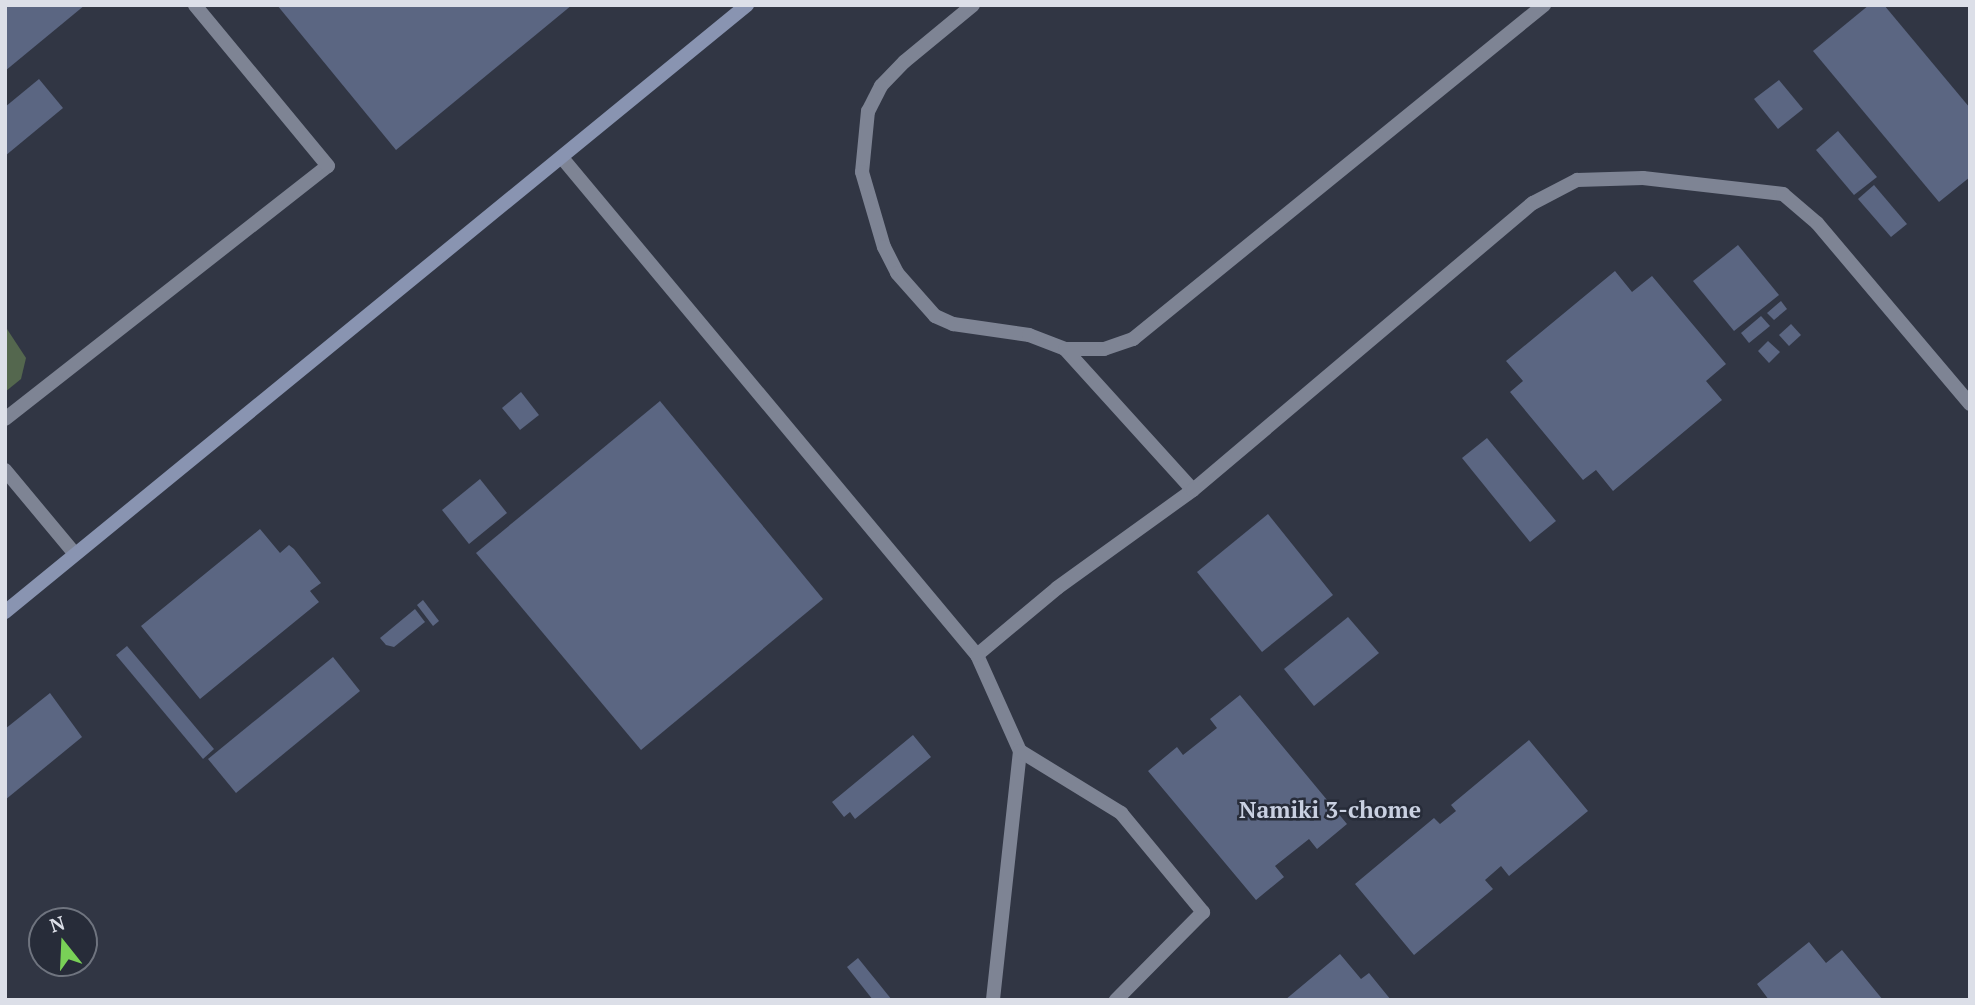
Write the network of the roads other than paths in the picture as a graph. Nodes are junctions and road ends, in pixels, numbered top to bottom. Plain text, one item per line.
1 (195, 5) edge
2 (747, 5) edge
3 (973, 5) edge
4 (1544, 5) edge
5 (563, 159) junction
6 (1065, 349) junction
7 (1970, 404) edge
8 (5, 419) edge
9 (5, 470) edge
10 (1193, 490) junction
11 (75, 554) junction
12 (5, 612) edge
13 (977, 655) junction
14 (1020, 751) junction
15 (993, 1000) edge
16 (1116, 1000) edge

1 - 8 lane
2 - 5 street
3 - 6 lane
4 - 6 lane
5 - 11 street
5 - 13 lane
6 - 10 lane
7 - 10 lane
9 - 11 lane
10 - 13 lane
11 - 12 street
13 - 14 lane
14 - 15 lane
14 - 16 lane

